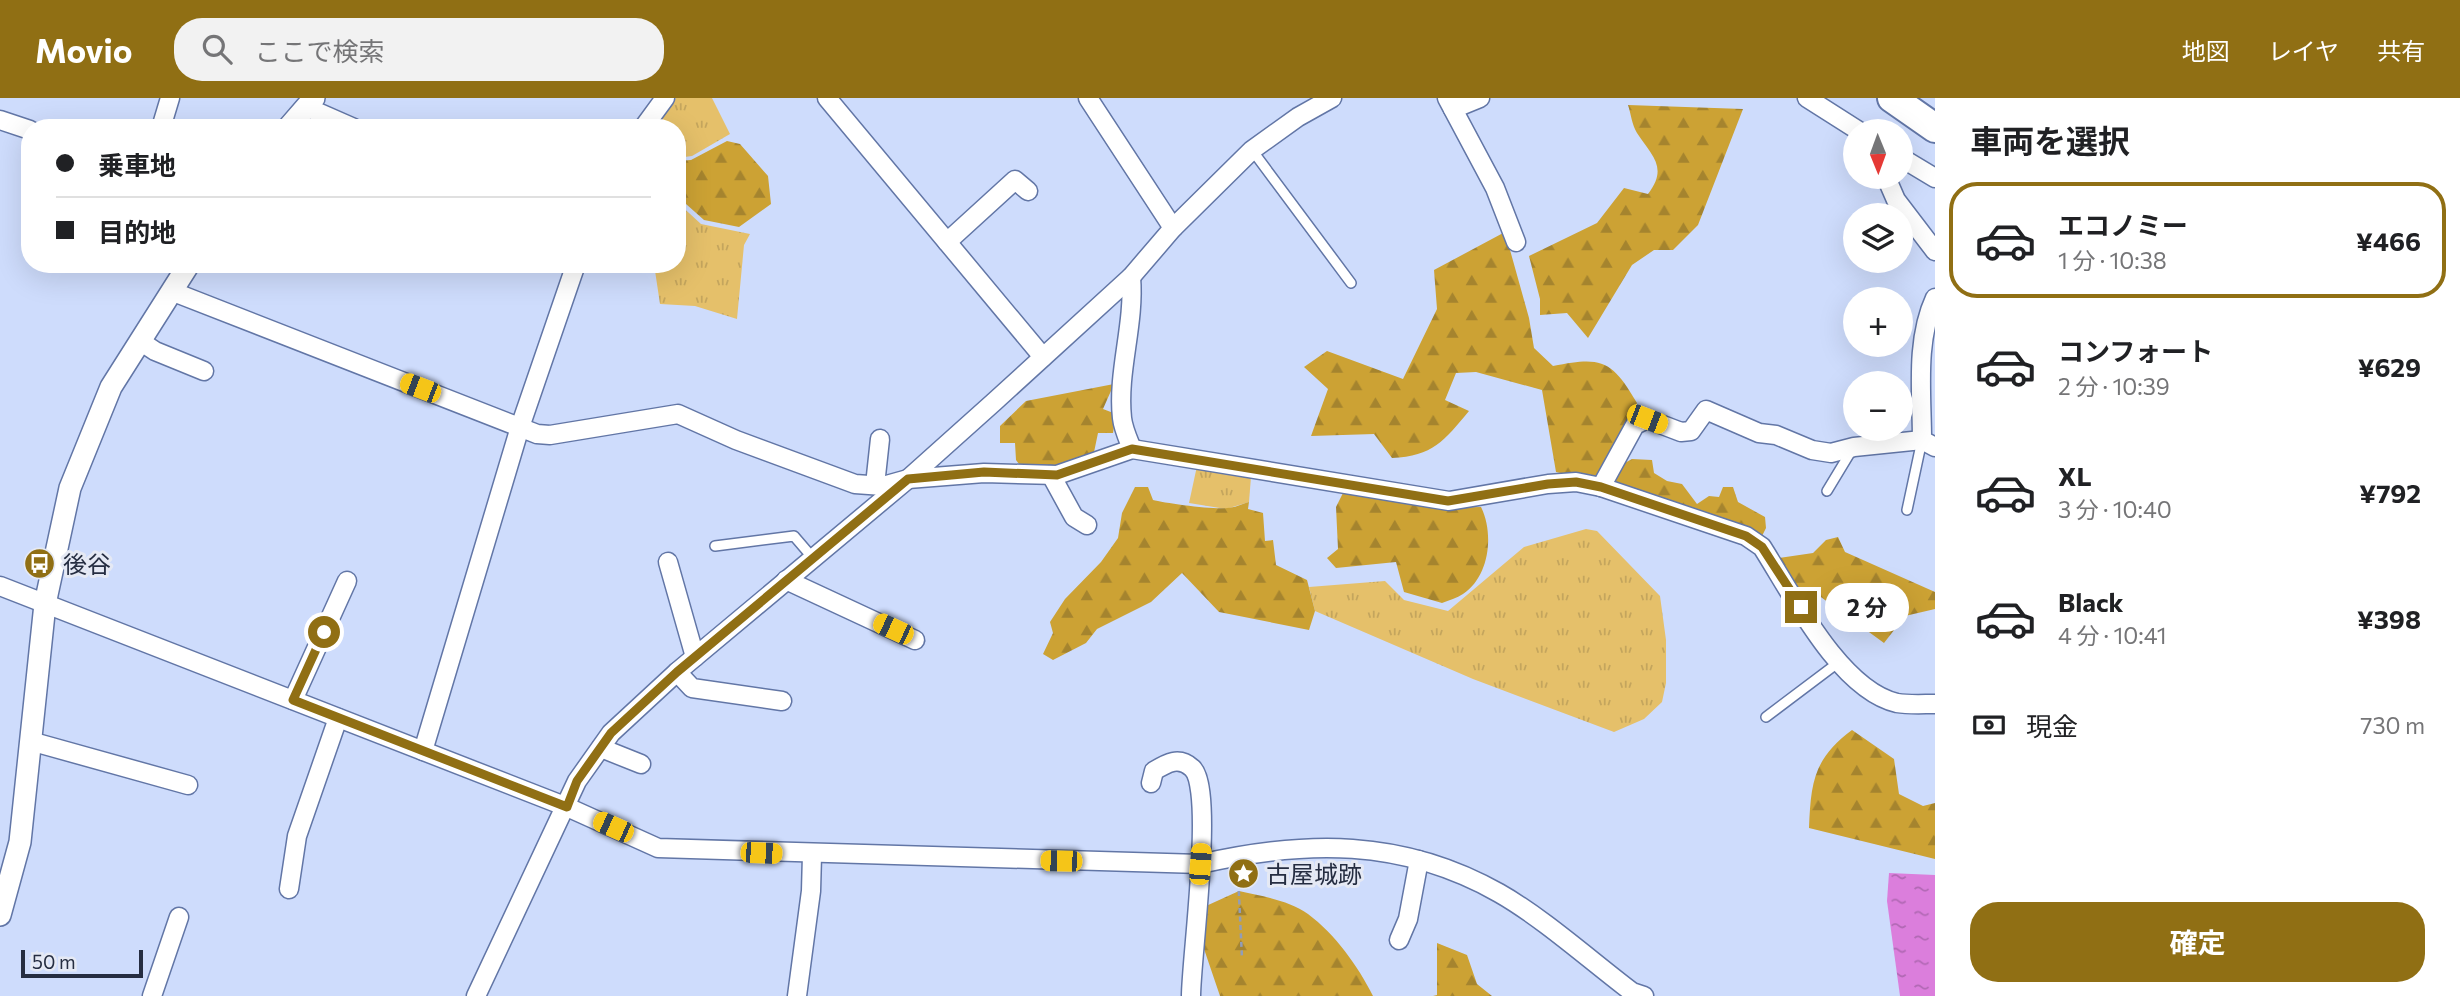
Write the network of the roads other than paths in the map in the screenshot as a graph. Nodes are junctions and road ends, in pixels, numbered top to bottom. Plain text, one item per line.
1 (170, 98) edge
2 (665, 98) edge
3 (827, 98) edge
4 (1088, 98) edge
5 (1332, 98) edge
6 (1480, 98) edge
7 (1807, 98) edge
8 (1892, 98) edge
9 (310, 103) edge
10 (1450, 104) edge
11 (164, 119) edge
12 (296, 119) edge
13 (338, 119) edge
14 (650, 119) edge
15 (0, 120) edge
16 (1843, 121) edge
17 (21, 127) edge
18 (1935, 128) edge
19 (1252, 150) junction
20 (1913, 165) edge
21 (1935, 178) edge
22 (1891, 189) edge
23 (1028, 191) dead end
24 (1173, 228) junction
25 (947, 242) junction
26 (1516, 242) dead end
27 (1935, 251) edge
28 (182, 273) edge
29 (573, 273) edge
30 (1131, 277) junction
31 (1352, 283) dead end
32 (171, 291) junction
33 (1935, 298) edge
34 (140, 341) junction
35 (1043, 357) junction
36 (204, 371) dead end
37 (520, 426) junction
38 (880, 439) dead end
39 (1928, 444) edge
40 (1854, 447) junction
41 (1132, 449) junction
42 (1051, 475) junction
43 (908, 479) junction
44 (875, 485) junction
45 (1601, 487) junction
46 (1827, 491) dead end
47 (1907, 510) dead end
48 (1087, 525) dead end
49 (715, 546) dead end
50 (812, 558) junction
51 (668, 562) dead end
52 (786, 580) junction
53 (348, 581) dead end
54 (0, 586) edge
55 (45, 604) junction
56 (915, 640) dead end
57 (695, 657) junction
58 (1839, 662) junction
59 (677, 672) junction
60 (293, 700) junction
61 (782, 701) dead end
62 (1935, 704) edge
63 (1766, 717) dead end
64 (338, 718) junction
65 (30, 741) junction
66 (601, 748) junction
67 (423, 751) junction
68 (641, 764) dead end
69 (1151, 783) dead end
70 (188, 785) dead end
71 (567, 807) junction
72 (812, 855) junction
73 (1419, 860) junction
74 (1200, 864) junction
75 (289, 889) dead end
76 (0, 915) edge
77 (179, 917) dead end
78 (1399, 940) dead end
79 (152, 996) edge
80 (476, 996) edge
81 (797, 996) edge
82 (1191, 996) edge
83 (1644, 996) edge

1 - 11 street
2 - 14 street
3 - 25 street
4 - 24 street
5 - 19 street
6 - 10 street
7 - 16 street
8 - 18 highway
9 - 12 street
9 - 13 street
10 - 26 street
15 - 17 street
19 - 24 street
19 - 31 lane
20 - 21 street
22 - 27 street
23 - 25 street
24 - 30 street
25 - 35 street
28 - 32 street
29 - 37 street
30 - 35 street
30 - 41 street
32 - 34 street
32 - 37 street
33 - 39 street
34 - 36 street
34 - 55 street
35 - 43 street
37 - 44 street
37 - 67 street
38 - 44 street
39 - 40 street
39 - 47 lane
40 - 45 street
40 - 46 lane
41 - 42 street
41 - 45 street
42 - 43 street
42 - 48 street
43 - 44 street
43 - 50 street
45 - 58 street
49 - 50 lane
50 - 52 street
51 - 57 street
52 - 56 street
52 - 57 street
53 - 60 street
54 - 55 street
55 - 60 street
55 - 65 street
57 - 59 street
58 - 62 street
58 - 63 lane
59 - 61 street
59 - 66 street
60 - 64 street
64 - 67 street
64 - 75 street
65 - 70 street
65 - 76 street
66 - 68 street
66 - 71 street
67 - 71 street
69 - 74 street
71 - 72 street
71 - 80 street
72 - 74 street
72 - 81 street
73 - 74 street
73 - 78 street
73 - 83 street
74 - 82 street
77 - 79 street

